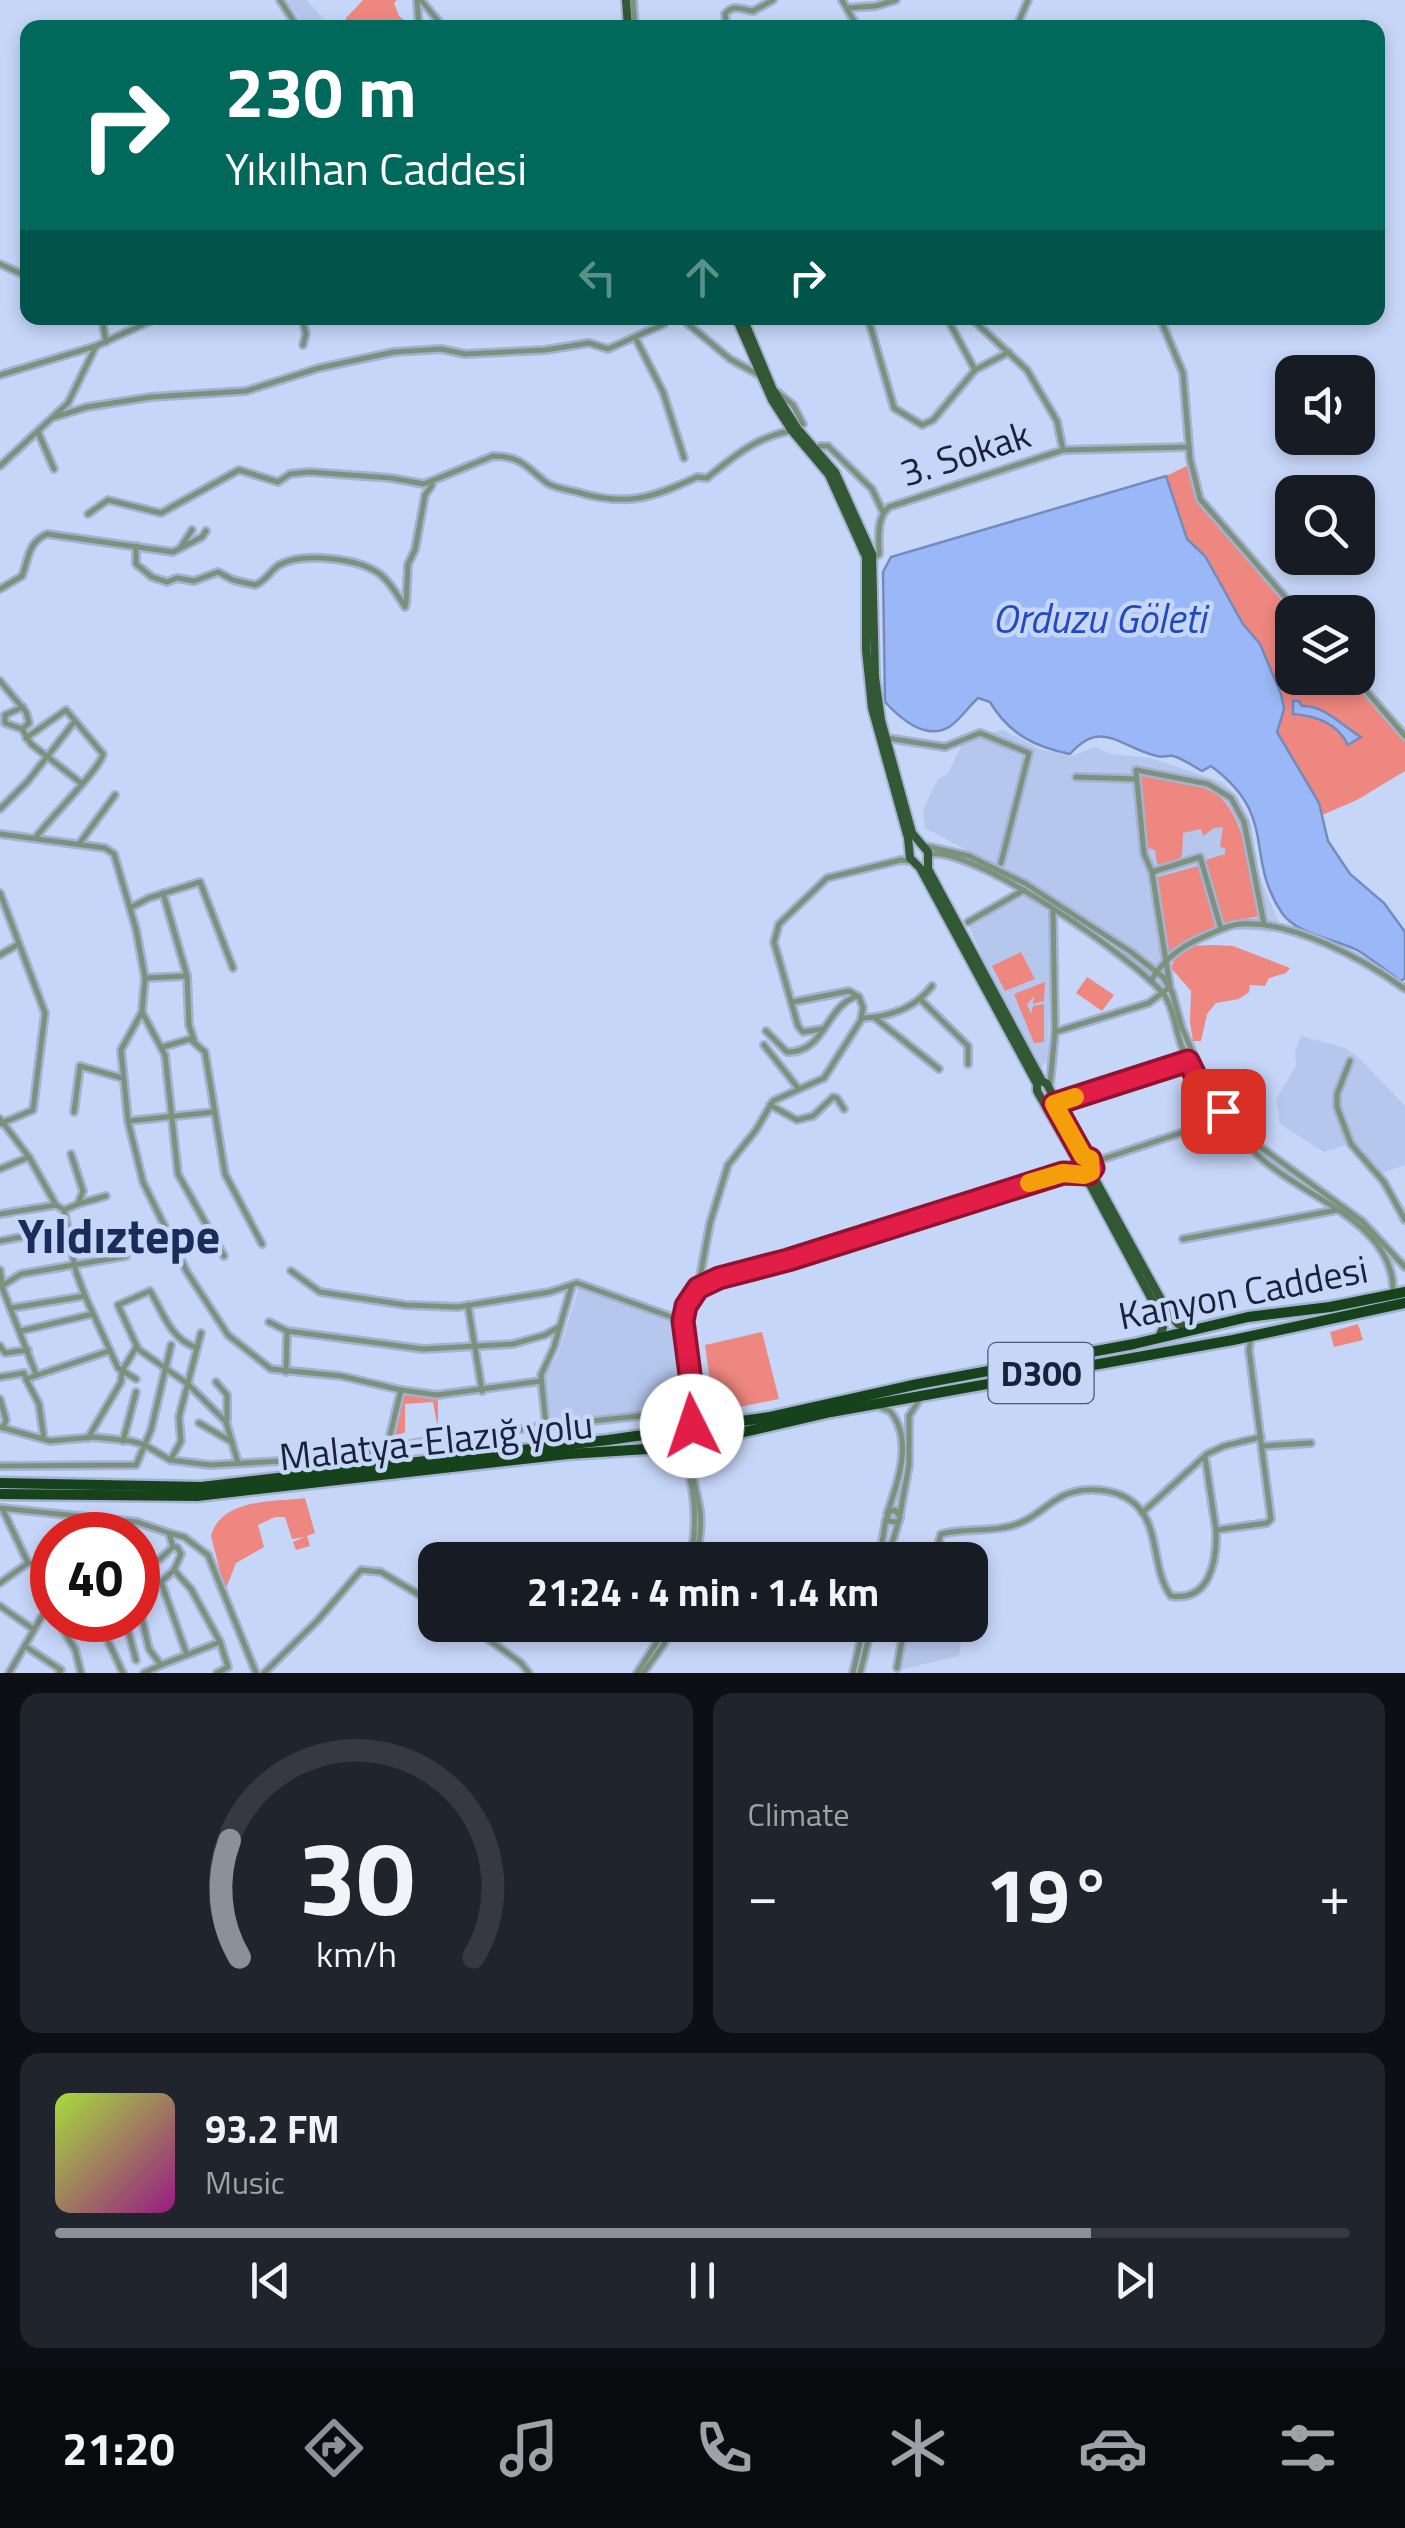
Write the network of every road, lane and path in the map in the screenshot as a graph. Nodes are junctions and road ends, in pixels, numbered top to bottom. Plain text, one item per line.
1 (419, 0) edge
2 (773, 0) edge
3 (842, 0) edge
4 (896, 0) edge
5 (847, 8) junction
6 (437, 20) edge
7 (726, 20) edge
8 (854, 20) edge
9 (103, 325) edge
10 (142, 325) edge
11 (304, 325) edge
12 (662, 325) edge
13 (689, 325) edge
14 (742, 325) edge
15 (743, 325) edge
16 (870, 325) edge
17 (951, 325) edge
18 (979, 325) edge
19 (1163, 325) edge
20 (636, 338) junction
21 (106, 342) junction
22 (302, 345) dead end
23 (96, 346) junction
24 (1009, 352) junction
25 (975, 370) junction
26 (0, 375) edge
27 (760, 375) junction
28 (55, 417) junction
29 (797, 428) junction
30 (38, 432) junction
31 (820, 446) dead end
32 (1188, 447) junction
33 (1062, 450) junction
34 (684, 458) dead end
35 (0, 466) edge
36 (54, 469) dead end
37 (434, 483) junction
38 (883, 512) junction
39 (88, 514) dead end
40 (192, 530) dead end
41 (206, 531) dead end
42 (136, 546) junction
43 (180, 550) junction
44 (870, 560) junction
45 (0, 590) edge
46 (1284, 595) edge
47 (0, 680) edge
48 (1370, 695) edge
49 (23, 708) junction
50 (75, 721) junction
51 (9, 726) junction
52 (22, 729) junction
53 (0, 735) edge
54 (1405, 736) edge
55 (26, 738) junction
56 (882, 739) junction
57 (45, 757) junction
58 (1076, 777) dead end
59 (1136, 779) junction
60 (81, 782) junction
61 (115, 795) dead end
62 (0, 809) edge
63 (0, 834) edge
64 (36, 837) junction
65 (79, 844) junction
66 (918, 853) junction
67 (1001, 863) dead end
68 (1152, 872) junction
69 (1024, 890) junction
70 (163, 893) junction
71 (0, 894) edge
72 (1054, 901) junction
73 (130, 908) junction
74 (1053, 910) junction
75 (968, 922) dead end
76 (1264, 924) junction
77 (1221, 929) junction
78 (18, 945) junction
79 (0, 955) edge
80 (1168, 960) junction
81 (232, 968) dead end
82 (1156, 974) junction
83 (187, 976) junction
84 (146, 978) junction
85 (1150, 980) junction
86 (932, 986) dead end
87 (1170, 987) junction
88 (1155, 988) junction
89 (1405, 989) edge
90 (1163, 994) junction
91 (858, 996) junction
92 (920, 999) junction
93 (1154, 1000) junction
94 (793, 1002) junction
95 (142, 1012) junction
96 (862, 1018) junction
97 (874, 1018) junction
98 (822, 1029) junction
99 (766, 1031) dead end
100 (1054, 1032) junction
101 (194, 1040) junction
102 (764, 1045) dead end
103 (163, 1047) junction
104 (1350, 1060) dead end
105 (1188, 1061) junction
106 (968, 1064) dead end
107 (1054, 1067) junction
108 (939, 1068) dead end
109 (122, 1078) junction
110 (1043, 1085) junction
111 (798, 1088) junction
112 (770, 1104) junction
113 (1054, 1104) junction
114 (844, 1109) dead end
115 (74, 1112) dead end
116 (214, 1112) junction
117 (172, 1116) junction
118 (1228, 1118) junction
119 (1, 1122) edge
120 (128, 1122) junction
121 (71, 1154) dead end
122 (30, 1156) junction
123 (1084, 1166) junction
124 (0, 1169) edge
125 (106, 1196) dead end
126 (78, 1204) junction
127 (56, 1205) junction
128 (1341, 1208) junction
129 (64, 1210) junction
130 (0, 1214) edge
131 (1405, 1220) edge
132 (68, 1228) junction
133 (1183, 1239) dead end
134 (0, 1241) edge
135 (262, 1244) dead end
136 (126, 1256) dead end
137 (224, 1256) dead end
138 (74, 1264) junction
139 (1404, 1267) edge
140 (0, 1270) edge
141 (1392, 1270) junction
142 (292, 1271) dead end
143 (572, 1286) junction
144 (698, 1288) junction
145 (2, 1289) edge
146 (1399, 1293) edge
147 (85, 1296) junction
148 (1405, 1303) edge
149 (468, 1305) junction
150 (12, 1308) junction
151 (93, 1314) junction
152 (1248, 1317) junction
153 (683, 1321) junction
154 (1228, 1321) junction
155 (269, 1322) dead end
156 (559, 1327) junction
157 (1192, 1329) junction
158 (21, 1331) junction
159 (288, 1332) junction
160 (202, 1334) dead end
161 (1251, 1336) junction
162 (1159, 1338) junction
163 (1233, 1340) junction
164 (171, 1345) dead end
165 (0, 1346) edge
166 (137, 1346) junction
167 (474, 1346) junction
168 (198, 1348) junction
169 (29, 1350) junction
170 (110, 1350) junction
171 (1249, 1350) junction
172 (166, 1368) junction
173 (122, 1371) junction
174 (286, 1372) junction
175 (36, 1374) junction
176 (0, 1377) edge
177 (26, 1378) junction
178 (136, 1379) dead end
179 (216, 1382) dead end
180 (541, 1382) junction
181 (188, 1384) junction
182 (401, 1390) junction
183 (482, 1391) junction
184 (136, 1392) dead end
185 (923, 1395) junction
186 (0, 1399) edge
187 (692, 1402) junction
188 (872, 1404) junction
189 (226, 1422) junction
190 (199, 1423) dead end
191 (546, 1426) junction
192 (692, 1426) junction
193 (2, 1428) edge
194 (679, 1428) junction
195 (1262, 1437) junction
196 (88, 1438) junction
197 (44, 1439) junction
198 (123, 1441) junction
199 (232, 1442) junction
200 (1311, 1443) dead end
201 (145, 1445) junction
202 (693, 1445) junction
203 (1263, 1446) junction
204 (679, 1447) junction
205 (387, 1448) junction
206 (1205, 1457) junction
207 (170, 1460) junction
208 (238, 1463) junction
209 (339, 1464) junction
210 (0, 1466) edge
211 (0, 1482) edge
212 (0, 1494) edge
213 (1, 1508) edge
214 (1142, 1513) junction
215 (900, 1514) junction
216 (887, 1515) junction
217 (898, 1522) junction
218 (1216, 1530) junction
219 (169, 1533) junction
220 (694, 1542) edge
221 (699, 1542) edge
222 (882, 1542) edge
223 (892, 1542) edge
224 (939, 1542) edge
225 (173, 1547) junction
226 (160, 1558) edge
227 (28, 1564) joint
228 (174, 1570) junction
229 (0, 1583) edge
230 (418, 1594) edge
231 (0, 1606) edge
232 (30, 1625) edge
233 (30, 1635) edge
234 (68, 1642) edge
235 (109, 1642) edge
236 (132, 1642) edge
237 (147, 1642) edge
238 (220, 1642) junction
239 (492, 1642) edge
240 (660, 1642) edge
241 (860, 1642) edge
242 (868, 1642) edge
243 (902, 1642) edge
244 (24, 1646) junction
245 (187, 1655) junction
246 (136, 1660) dead end
247 (161, 1665) junction
248 (897, 1668) dead end
249 (60, 1671) edge
250 (9, 1673) edge
251 (69, 1673) edge
252 (84, 1673) edge
253 (123, 1673) edge
254 (144, 1673) edge
255 (217, 1673) edge
256 (256, 1673) edge
257 (264, 1673) edge
258 (529, 1673) edge
259 (640, 1673) edge
260 (852, 1673) edge
261 (860, 1673) edge

1 - 6 street
2 - 7 street
3 - 5 street
4 - 5 street
5 - 8 street
9 - 21 street
10 - 21 street
11 - 22 street
12 - 20 street
13 - 27 street
14 - 27 main road
15 - 29 main road
16 - 25 street
17 - 25 street
18 - 24 street, 3. Sokak
19 - 32 street
20 - 28 street
20 - 34 street
21 - 23 street
23 - 26 street
23 - 28 street
24 - 25 street
24 - 33 street, 3. Sokak
27 - 29 main road
28 - 30 street
29 - 37 street
29 - 44 main road
30 - 35 street
30 - 36 street
31 - 38 street
32 - 33 street, 3. Sokak
32 - 46 street
33 - 38 street, 3. Sokak
37 - 39 street
37 - 42 street
38 - 44 street, 3. Sokak
40 - 43 street
41 - 43 street
42 - 43 street
42 - 45 street
44 - 56 main road
47 - 49 street
48 - 54 street
49 - 51 street
49 - 52 street
50 - 55 street
50 - 57 street
50 - 60 street
51 - 52 street
51 - 53 street
52 - 55 street
55 - 57 street
56 - 66 main road
56 - 67 street
57 - 60 street
57 - 62 street
58 - 59 street
59 - 68 street
59 - 76 street
60 - 64 street
61 - 65 street
63 - 64 street
64 - 65 street
65 - 73 street
66 - 69 street
66 - 72 street
66 - 94 street
66 - 110 main road
68 - 77 street
68 - 80 street
69 - 74 street
69 - 75 street
70 - 73 street
70 - 81 street
70 - 83 street
71 - 78 street
72 - 74 street
72 - 82 street
73 - 84 street
74 - 85 street
74 - 100 street
76 - 77 street
76 - 89 street
77 - 80 street
78 - 79 street
78 - 119 street
80 - 82 street
80 - 87 street
82 - 85 street
82 - 87 street
83 - 84 street
83 - 101 street
84 - 95 street
85 - 88 street
86 - 92 street
87 - 90 street
87 - 128 street
88 - 90 street
88 - 93 street
90 - 93 street
90 - 105 street
91 - 94 street
91 - 96 street
91 - 98 street
92 - 97 street
92 - 106 street
93 - 100 street
94 - 98 street
95 - 103 street
95 - 109 street
96 - 97 street
96 - 111 street
97 - 108 street
98 - 99 street
100 - 107 street
101 - 103 street
101 - 116 street
102 - 111 street
103 - 117 street
104 - 131 street
105 - 113 street
105 - 118 street
107 - 110 street
107 - 110 street
109 - 115 street
109 - 120 street
110 - 113 main road
110 - 123 main road
111 - 112 street
112 - 114 street
112 - 144 street
113 - 123 main road
116 - 117 street
116 - 135 street
117 - 120 street
117 - 137 street
118 - 123 street
118 - 128 street
119 - 122 street
120 - 174 street
121 - 126 street
122 - 124 street
122 - 127 street
123 - 144 street
123 - 157 main road
123 - 162 main road
125 - 126 street
126 - 129 street
127 - 129 street
127 - 130 street
128 - 133 street
128 - 139 street
128 - 141 street
129 - 132 street
132 - 134 street
132 - 138 street
136 - 138 street
138 - 145 street
138 - 147 street
139 - 141 street
140 - 145 street
141 - 146 street
142 - 149 street
143 - 149 street
143 - 153 street
143 - 156 street
144 - 153 street
145 - 150 street
146 - 152 highway, Kanyon Caddesi / D300
147 - 150 street
147 - 151 street
148 - 161 highway, Malatya-Elazığ yolu / D300
149 - 167 street
150 - 158 street
151 - 158 street
151 - 170 street
152 - 154 highway, Kanyon Caddesi / D300
152 - 161 highway
153 - 187 street
154 - 157 highway, Kanyon Caddesi / D300
154 - 163 highway
155 - 159 street
156 - 167 street
156 - 180 street
157 - 162 highway, Kanyon Caddesi / D300
158 - 169 street
159 - 167 street
159 - 174 street
160 - 168 street
161 - 163 highway, Malatya-Elazığ yolu / D300
161 - 171 street
162 - 192 highway, Kanyon Caddesi / D300
163 - 171 street
163 - 185 highway, Malatya-Elazığ yolu / D300
164 - 172 street
165 - 169 street
166 - 168 street
166 - 172 street
166 - 173 street
167 - 183 street
168 - 181 street
169 - 175 street
170 - 173 street
170 - 175 street
171 - 195 street
172 - 181 street
172 - 201 street
173 - 178 street
173 - 196 street
174 - 182 street
175 - 177 street
176 - 177 street
177 - 197 street
179 - 189 street
180 - 183 street
180 - 191 street
181 - 189 street
181 - 207 street
182 - 183 street
182 - 205 street
184 - 198 street
185 - 188 highway, Malatya-Elazığ yolu / D300
185 - 215 street
186 - 193 street
187 - 191 street
187 - 192 street
187 - 194 street
188 - 202 highway, Malatya-Elazığ yolu / D300
188 - 216 street
189 - 199 street
190 - 199 street
191 - 205 street
192 - 194 highway, Kanyon Caddesi / D300
192 - 202 highway
193 - 197 street
194 - 204 highway
194 - 209 highway, D300
195 - 203 street
195 - 206 street
196 - 197 street
196 - 198 street
198 - 201 street
199 - 208 street
200 - 203 street
201 - 207 street
201 - 210 street
202 - 204 highway, Malatya-Elazığ yolu / D300
202 - 221 street
203 - 218 street
204 - 212 highway, Malatya-Elazığ yolu / D300
204 - 220 street
205 - 209 street
206 - 214 street
206 - 218 street
207 - 208 street
208 - 209 street
209 - 211 highway, D300
213 - 219 street
213 - 227 street
214 - 218 street
214 - 224 street
215 - 216 street
215 - 217 street
216 - 217 street
216 - 222 street
217 - 223 street
219 - 225 street
219 - 256 street
225 - 226 street
225 - 228 street
227 - 229 street
228 - 238 street
228 - 245 street
230 - 257 street
231 - 232 street
233 - 244 street
234 - 252 street
235 - 253 street
236 - 246 street
237 - 247 street
238 - 245 street
238 - 255 street
239 - 258 street
240 - 259 street
241 - 260 street
242 - 261 street
243 - 248 street
244 - 249 street
244 - 250 street
245 - 247 street
247 - 254 street
249 - 251 street

